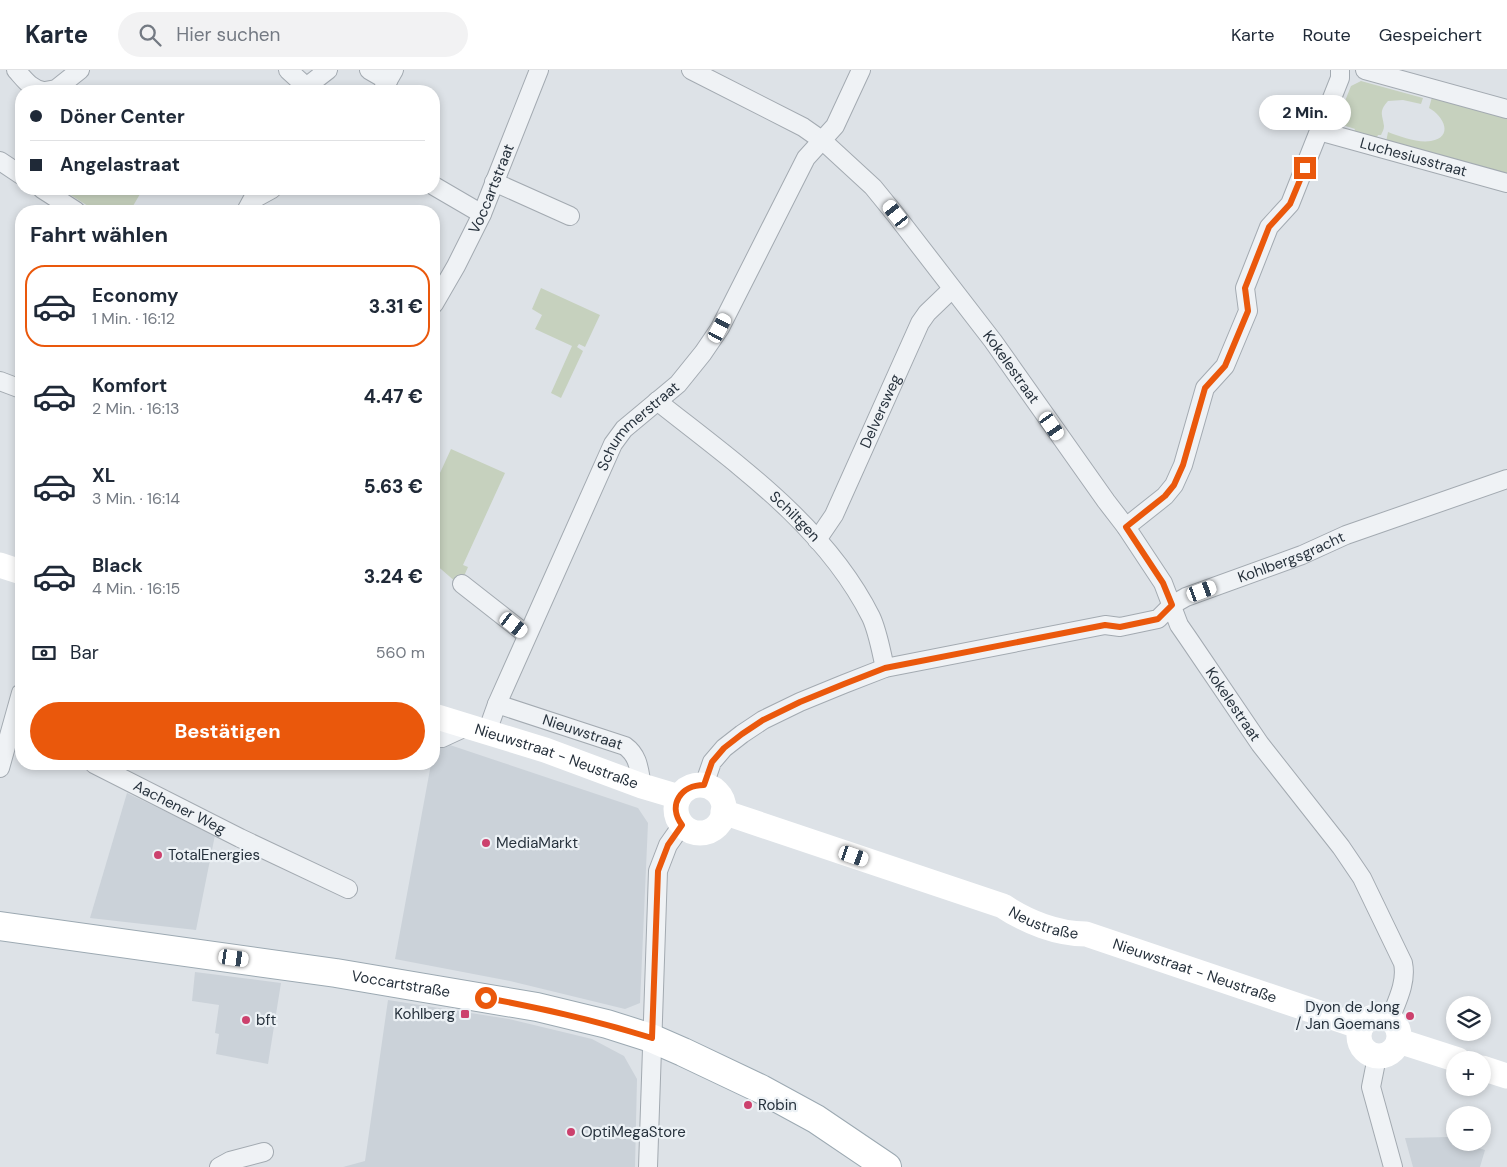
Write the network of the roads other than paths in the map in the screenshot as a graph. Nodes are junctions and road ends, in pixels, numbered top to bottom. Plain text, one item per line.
1 (16, 70) edge
2 (80, 70) edge
3 (288, 70) edge
4 (328, 70) edge
5 (369, 70) edge
6 (539, 70) edge
7 (691, 70) edge
8 (861, 70) edge
9 (1340, 70) edge
10 (1365, 70) edge
11 (388, 81) edge
12 (29, 85) edge
13 (62, 85) edge
14 (305, 85) edge
15 (313, 85) edge
16 (1507, 109) edge
17 (1320, 131) junction
18 (823, 141) junction
19 (0, 161) edge
20 (15, 171) edge
21 (494, 182) junction
22 (1507, 183) edge
23 (440, 190) edge
24 (51, 195) edge
25 (261, 195) edge
26 (67, 205) edge
27 (249, 205) edge
28 (482, 214) junction
29 (570, 216) dead end
30 (952, 289) junction
31 (440, 294) edge
32 (0, 381) edge
33 (15, 387) edge
34 (658, 401) junction
35 (1507, 479) edge
36 (1126, 527) junction
37 (817, 540) junction
38 (0, 565) edge
39 (15, 570) edge
40 (462, 584) dead end
41 (1172, 605) junction
42 (527, 635) junction
43 (885, 668) junction
44 (497, 704) junction
45 (440, 718) edge
46 (15, 728) edge
47 (478, 729) junction
48 (440, 737) edge
49 (0, 768) edge
50 (106, 770) edge
51 (704, 785) junction
52 (642, 786) junction
53 (679, 797) junction
54 (724, 812) junction
55 (682, 825) junction
56 (348, 889) dead end
57 (0, 926) edge
58 (1086, 934) joint
59 (1361, 1027) junction
60 (1395, 1030) junction
61 (652, 1038) junction
62 (1446, 1054) edge
63 (1377, 1057) junction
64 (1491, 1071) edge
65 (1507, 1076) edge
66 (264, 1152) dead end
67 (219, 1167) edge
68 (648, 1167) edge
69 (887, 1167) edge
70 (1393, 1167) edge

1 - 12 street
2 - 13 street
3 - 14 street
4 - 15 street
5 - 11 street
6 - 21 street, Voccartstraat
7 - 18 street, Kokelestraat
8 - 18 street, Schummerstraat
9 - 17 street
10 - 16 street
17 - 22 street, Luchesiusstraat
17 - 36 street
18 - 30 street, Kokelestraat
18 - 34 street, Schummerstraat
19 - 20 street
21 - 28 street, Voccartstraat
21 - 29 street
23 - 28 street
24 - 26 street
25 - 27 street
28 - 31 street, Voccartstraat
30 - 36 street, Kokelestraat
30 - 37 street, Delversweg
32 - 33 street
34 - 37 street, Schiltgen
34 - 42 street, Schummerstraat
35 - 41 street, Kohlbergsgracht
36 - 41 street, Kokelestraat
37 - 43 street, Schiltgen
38 - 39 street
40 - 42 street
41 - 43 street, Kohlbergsgracht
41 - 60 street, Kokelestraat
42 - 44 street, Schummerstraat
43 - 51 street, Kohlbergsgracht
44 - 47 street, Schummerstraat
44 - 52 street, Nieuwstraat
45 - 47 street, Nieuwstraat - Neustraße
46 - 49 street
47 - 48 street
47 - 52 street, Nieuwstraat - Neustraße
50 - 56 street, Aachener Weg
51 - 53 street
51 - 54 street
52 - 53 street, Nieuwstraat - Neustraße
53 - 55 street
54 - 55 street
54 - 58 street, Neustraße
55 - 61 street
57 - 61 main road, Voccartstraße
58 - 59 street, Nieuwstraat - Neustraße
59 - 60 street
59 - 63 street
60 - 62 street
60 - 63 street
61 - 68 street
61 - 69 main road, Voccartstraße
63 - 70 street
64 - 65 street
66 - 67 street

